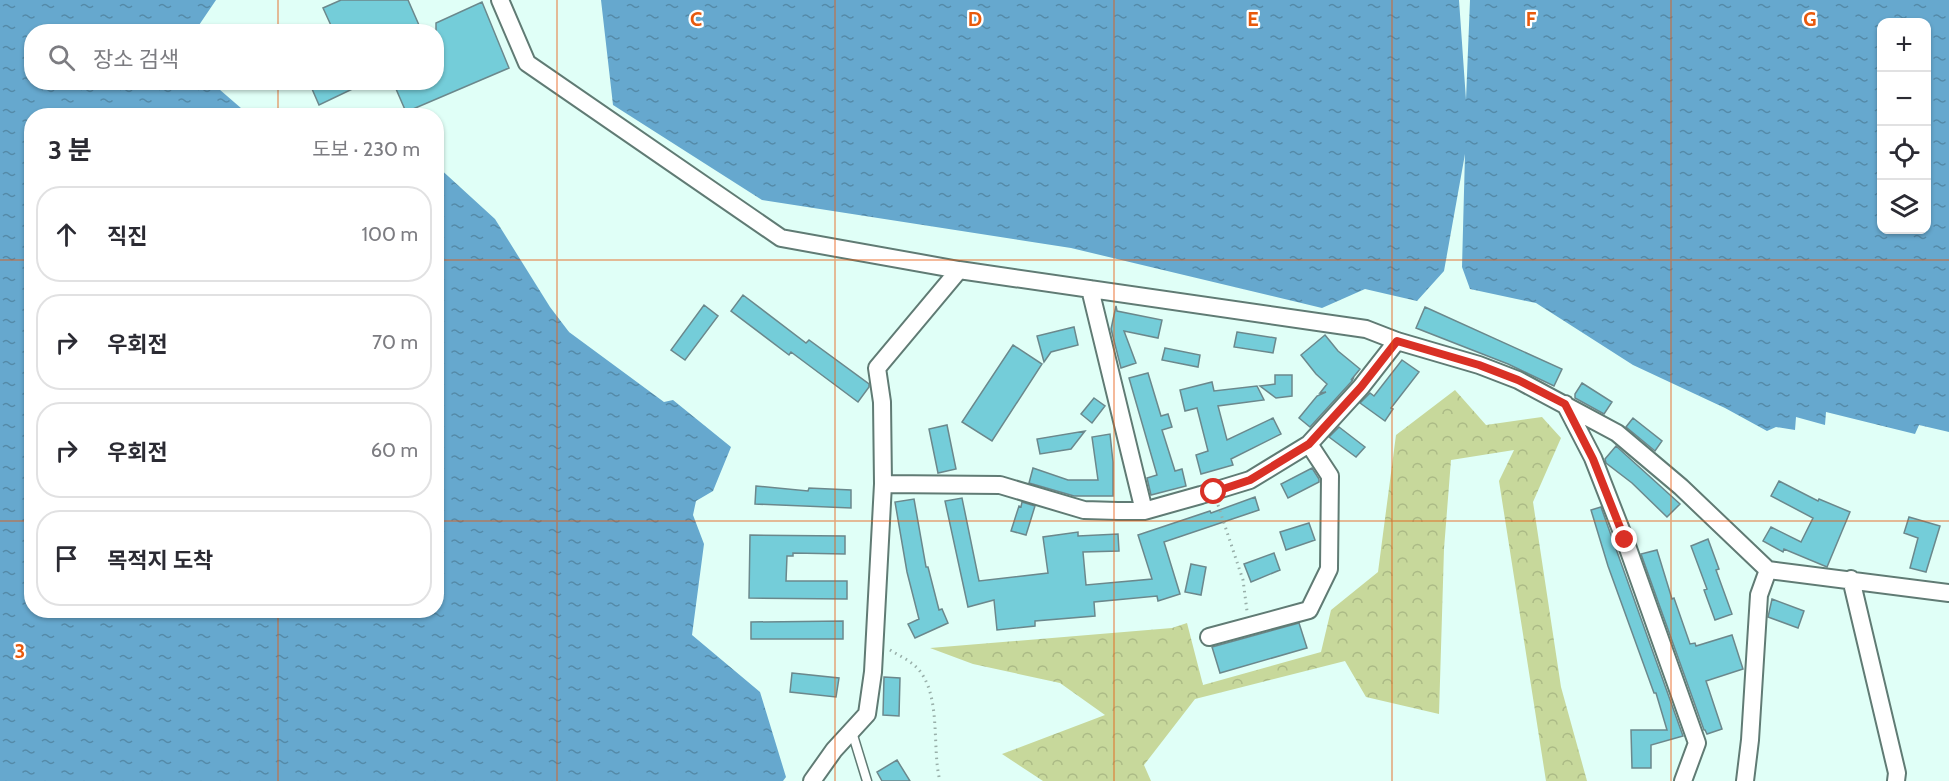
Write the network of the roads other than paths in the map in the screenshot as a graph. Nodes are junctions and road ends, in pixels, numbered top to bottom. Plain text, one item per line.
1 (500, 0) edge
2 (959, 270) junction
3 (1090, 289) junction
4 (1397, 341) junction
5 (1565, 404) junction
6 (1309, 444) junction
7 (883, 484) junction
8 (1144, 511) junction
9 (1768, 570) junction
10 (1851, 579) junction
11 (1949, 593) edge
12 (1209, 637) dead end
13 (852, 731) junction
14 (812, 781) edge
15 (867, 781) edge
16 (1683, 781) edge
17 (1745, 781) edge
18 (1896, 781) edge

1 - 2 street
2 - 3 street
2 - 7 street
3 - 4 street
3 - 8 street
4 - 5 street
4 - 6 street
5 - 9 street
5 - 16 street
6 - 8 street
6 - 12 street
7 - 8 street
7 - 13 street
9 - 10 street
9 - 17 street
10 - 11 street
10 - 18 street
13 - 14 street
13 - 15 lane

